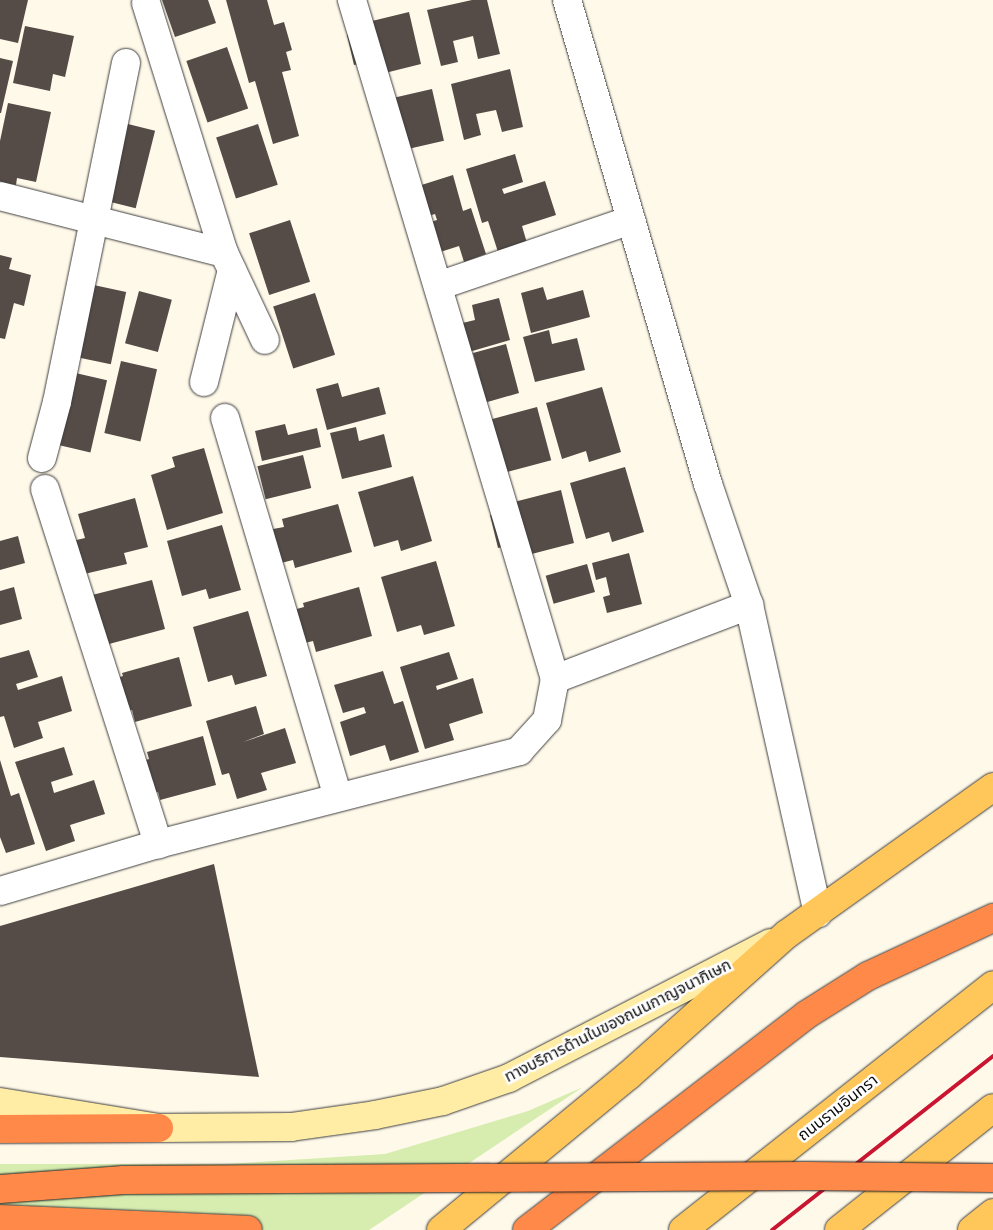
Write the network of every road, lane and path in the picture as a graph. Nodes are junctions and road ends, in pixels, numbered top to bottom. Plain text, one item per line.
1 (352, 0) edge
2 (567, 0) edge
3 (146, 3) dead end
4 (126, 63) dead end
5 (0, 196) edge
6 (95, 218) junction
7 (631, 220) junction
8 (228, 262) junction
9 (438, 286) junction
10 (265, 340) dead end
11 (204, 382) dead end
12 (225, 418) dead end
13 (42, 458) dead end
14 (45, 489) dead end
15 (749, 605) junction
16 (555, 679) junction
17 (993, 788) edge
18 (338, 796) junction
19 (158, 844) junction
20 (0, 891) edge
21 (818, 913) junction
22 (986, 924) edge
23 (787, 934) junction
24 (993, 985) edge
25 (0, 1102) edge
26 (993, 1108) edge
27 (159, 1128) junction
28 (0, 1129) edge
29 (993, 1178) edge
30 (0, 1189) edge
31 (993, 1213) edge
32 (0, 1219) edge
33 (248, 1230) edge
34 (442, 1230) edge
35 (527, 1230) edge
36 (683, 1230) edge
37 (839, 1230) edge
38 (972, 1230) edge

1 - 9 street
2 - 7 street
3 - 8 street
4 - 6 street
5 - 6 street
6 - 8 street
6 - 13 street
7 - 9 street
7 - 15 street
8 - 10 street
8 - 11 street
9 - 16 street
12 - 18 street
14 - 19 street
15 - 16 street
15 - 21 street
16 - 18 street
17 - 21 main road
18 - 19 street
19 - 20 street
21 - 23 main road
22 - 35 highway
23 - 27 main road, ทางบริการด้านในของถนนกาญจนาภิเษก
23 - 34 main road
24 - 36 main road, ถนนรามอินทรา
25 - 27 main road, ทางบริการด้านในของถนนกาญจนาภิเษก
26 - 37 main road
27 - 28 highway
29 - 30 highway, bridge
31 - 38 main road
32 - 33 highway

